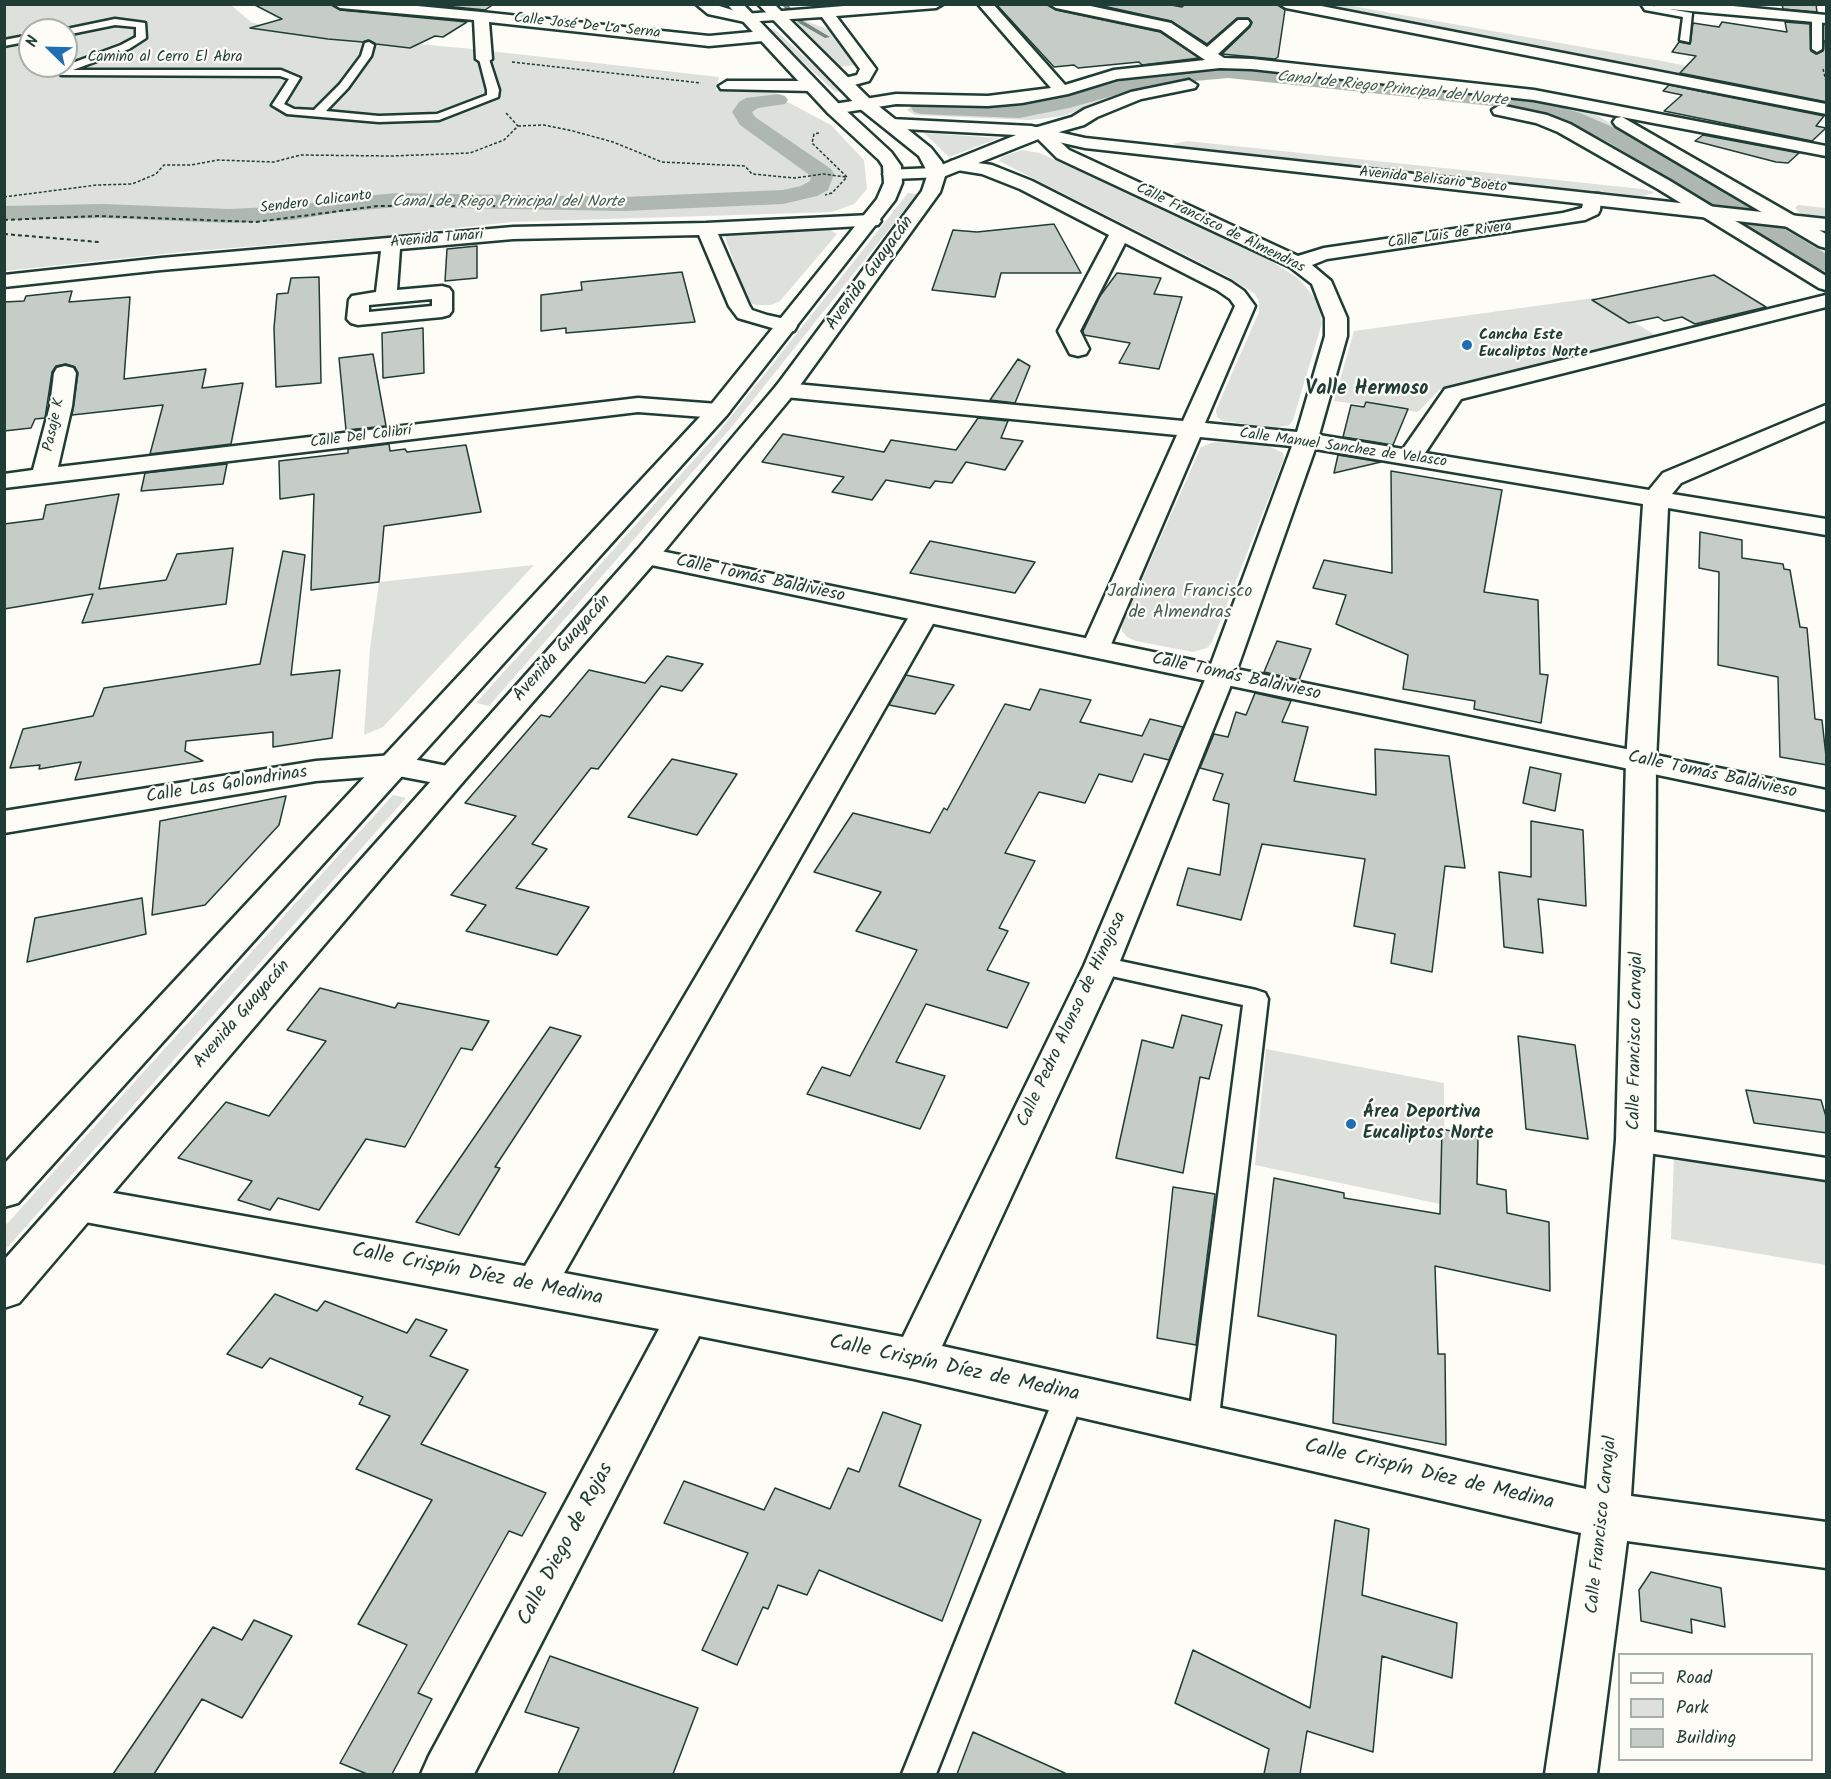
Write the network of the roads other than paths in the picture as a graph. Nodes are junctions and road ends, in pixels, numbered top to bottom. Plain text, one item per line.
1 (340, 4) edge
2 (503, 4) edge
3 (703, 4) edge
4 (734, 4) edge
5 (765, 4) edge
6 (936, 4) edge
7 (985, 4) edge
8 (1056, 4) edge
9 (1286, 4) edge
10 (1364, 4) edge
11 (1646, 4) edge
12 (1657, 4) edge
13 (826, 12) junction
14 (481, 16) junction
15 (776, 17) junction
16 (745, 18) junction
17 (1822, 18) edge
18 (522, 20) junction
19 (1243, 23) dead end
20 (1443, 26) junction
21 (78, 30) edge
22 (140, 31) junction
23 (119, 35) dead end
24 (1685, 40) dead end
25 (369, 45) dead end
26 (767, 46) junction
27 (1817, 48) dead end
28 (1431, 49) dead end
29 (484, 58) joint
30 (1214, 59) junction
31 (1416, 65) dead end
32 (746, 70) dead end
33 (1402, 80) junction
34 (843, 83) junction
35 (1204, 83) dead end
36 (812, 86) junction
37 (1062, 91) junction
38 (865, 104) junction
39 (1487, 108) dead end
40 (834, 109) junction
41 (1827, 109) edge
42 (317, 114) junction
43 (1643, 115) junction
44 (891, 124) junction
45 (1040, 132) junction
46 (1184, 136) dead end
47 (1827, 151) edge
48 (947, 169) junction
49 (892, 174) junction
50 (1618, 180) dead end
51 (1673, 186) junction
52 (1746, 193) junction
53 (1592, 198) junction
54 (1792, 198) dead end
55 (1705, 210) junction
56 (1782, 220) junction
57 (871, 221) junction
58 (1827, 225) edge
59 (706, 229) junction
60 (1120, 233) junction
61 (1827, 242) edge
62 (391, 244) junction
63 (1297, 263) junction
64 (4, 281) edge
65 (1827, 284) edge
66 (386, 298) dead end
67 (1827, 301) edge
68 (786, 326) junction
69 (1078, 349) dead end
70 (65, 373) dead end
71 (785, 390) junction
72 (718, 411) junction
73 (1827, 412) edge
74 (1191, 429) junction
75 (1306, 440) junction
76 (1410, 457) junction
77 (44, 476) junction
78 (4, 481) edge
79 (1656, 498) junction
80 (1827, 527) edge
81 (646, 556) junction
82 (924, 615) junction
83 (1095, 649) junction
84 (1221, 675) junction
85 (1641, 761) junction
86 (393, 765) junction
87 (451, 776) junction
88 (1827, 800) edge
89 (4, 822) edge
90 (1101, 966) junction
91 (1635, 1140) junction
92 (1827, 1169) edge
93 (4, 1191) edge
94 (80, 1204) junction
95 (535, 1286) junction
96 (4, 1290) edge
97 (688, 1316) junction
98 (914, 1359) junction
99 (1070, 1395) junction
100 (1203, 1425) junction
101 (1607, 1516) junction
102 (1827, 1545) edge
103 (447, 1774) edge
104 (919, 1774) edge
105 (1571, 1774) edge

1 - 14 street, Calle José De La Serna
2 - 18 street
3 - 16 street
4 - 16 street
5 - 15 street
6 - 13 street
7 - 37 street
8 - 30 street
9 - 20 street
10 - 20 street
11 - 24 lane
12 - 17 street
13 - 15 street
13 - 34 street
14 - 18 street, Calle José De La Serna
14 - 29 street
15 - 16 street
15 - 34 street
16 - 26 street
17 - 27 lane
18 - 26 street, Calle José De La Serna
19 - 30 street
20 - 28 street
20 - 41 street
21 - 22 lane, Camino al Cerro El Abra
22 - 23 lane
22 - 42 lane, Camino al Cerro El Abra
25 - 42 lane
26 - 36 street
29 - 42 lane
30 - 33 street
30 - 37 street
31 - 33 street
32 - 36 street
33 - 43 street
34 - 38 street
35 - 45 street
36 - 40 street
37 - 38 street
38 - 40 street
38 - 44 street
39 - 51 street
40 - 49 street
43 - 47 street
43 - 52 street
44 - 45 street, Avenida Belisario Boeto
44 - 48 street
45 - 46 street, Avenida Belisario Boeto
45 - 48 street, Avenida Belisario Boeto
45 - 53 street, Avenida Belisario Boeto
45 - 63 street, Calle Francisco de Almendras
48 - 49 street, Avenida Belisario Boeto
48 - 60 street
48 - 71 street, Avenida Guayacán
49 - 57 street, Avenida Guayacán
50 - 51 street
51 - 52 street
51 - 55 street
52 - 54 street
52 - 56 street
53 - 55 street, Avenida Belisario Boeto
53 - 63 street, Calle Luis de Rivera
55 - 56 street, Avenida Belisario Boeto
55 - 65 street
56 - 58 street, Avenida Belisario Boeto
56 - 61 street
57 - 59 street, Avenida Tunari
57 - 68 street, Avenida Guayacán
59 - 62 street, Avenida Tunari
59 - 68 street
60 - 69 street
60 - 74 street
62 - 64 street, Avenida Tunari
62 - 66 street
63 - 75 street, Calle Francisco de Almendras
67 - 76 street
68 - 72 street, Avenida Guayacán
70 - 77 street, Pasaje K
71 - 74 street, Calle Manuel Sanchez de Velasco
71 - 81 street, Avenida Guayacán
72 - 77 street, Calle Del Colibrí
72 - 86 street, Avenida Guayacán
73 - 79 street
74 - 75 street, Calle Manuel Sanchez de Velasco
74 - 83 street
75 - 76 street, Calle Manuel Sanchez de Velasco
75 - 84 street, Calle Francisco de Almendras
76 - 79 street, Calle Manuel Sanchez de Velasco
77 - 78 street, Calle Del Colibrí
79 - 80 street, Calle Manuel Sanchez de Velasco
79 - 85 street, Calle Francisco Carvajal
81 - 82 street, Calle Tomás Baldivieso
81 - 87 street, Avenida Guayacán
82 - 83 street, Calle Tomás Baldivieso
82 - 95 street
83 - 84 street, Calle Tomás Baldivieso
84 - 85 street, Calle Tomás Baldivieso
84 - 90 street, Calle Pedro Alonso de Hinojosa
85 - 88 street, Calle Tomás Baldivieso
85 - 91 street, Calle Francisco Carvajal
86 - 87 street, Calle Las Golondrinas
86 - 89 street, Calle Las Golondrinas
86 - 93 street, Avenida Guayacán
87 - 94 street, Avenida Guayacán
90 - 98 street, Calle Pedro Alonso de Hinojosa
90 - 100 lane
91 - 92 lane
91 - 101 street, Calle Francisco Carvajal
94 - 95 street, Calle Crispín Díez de Medina
94 - 96 street, Avenida Guayacán
95 - 97 street, Calle Crispín Díez de Medina
97 - 98 street, Calle Crispín Díez de Medina
97 - 103 street, Calle Diego de Rojas
98 - 99 street, Calle Crispín Díez de Medina
99 - 100 street, Calle Crispín Díez de Medina
99 - 104 lane
100 - 101 street, Calle Crispín Díez de Medina
101 - 102 street, Calle Crispín Díez de Medina
101 - 105 street, Calle Francisco Carvajal

